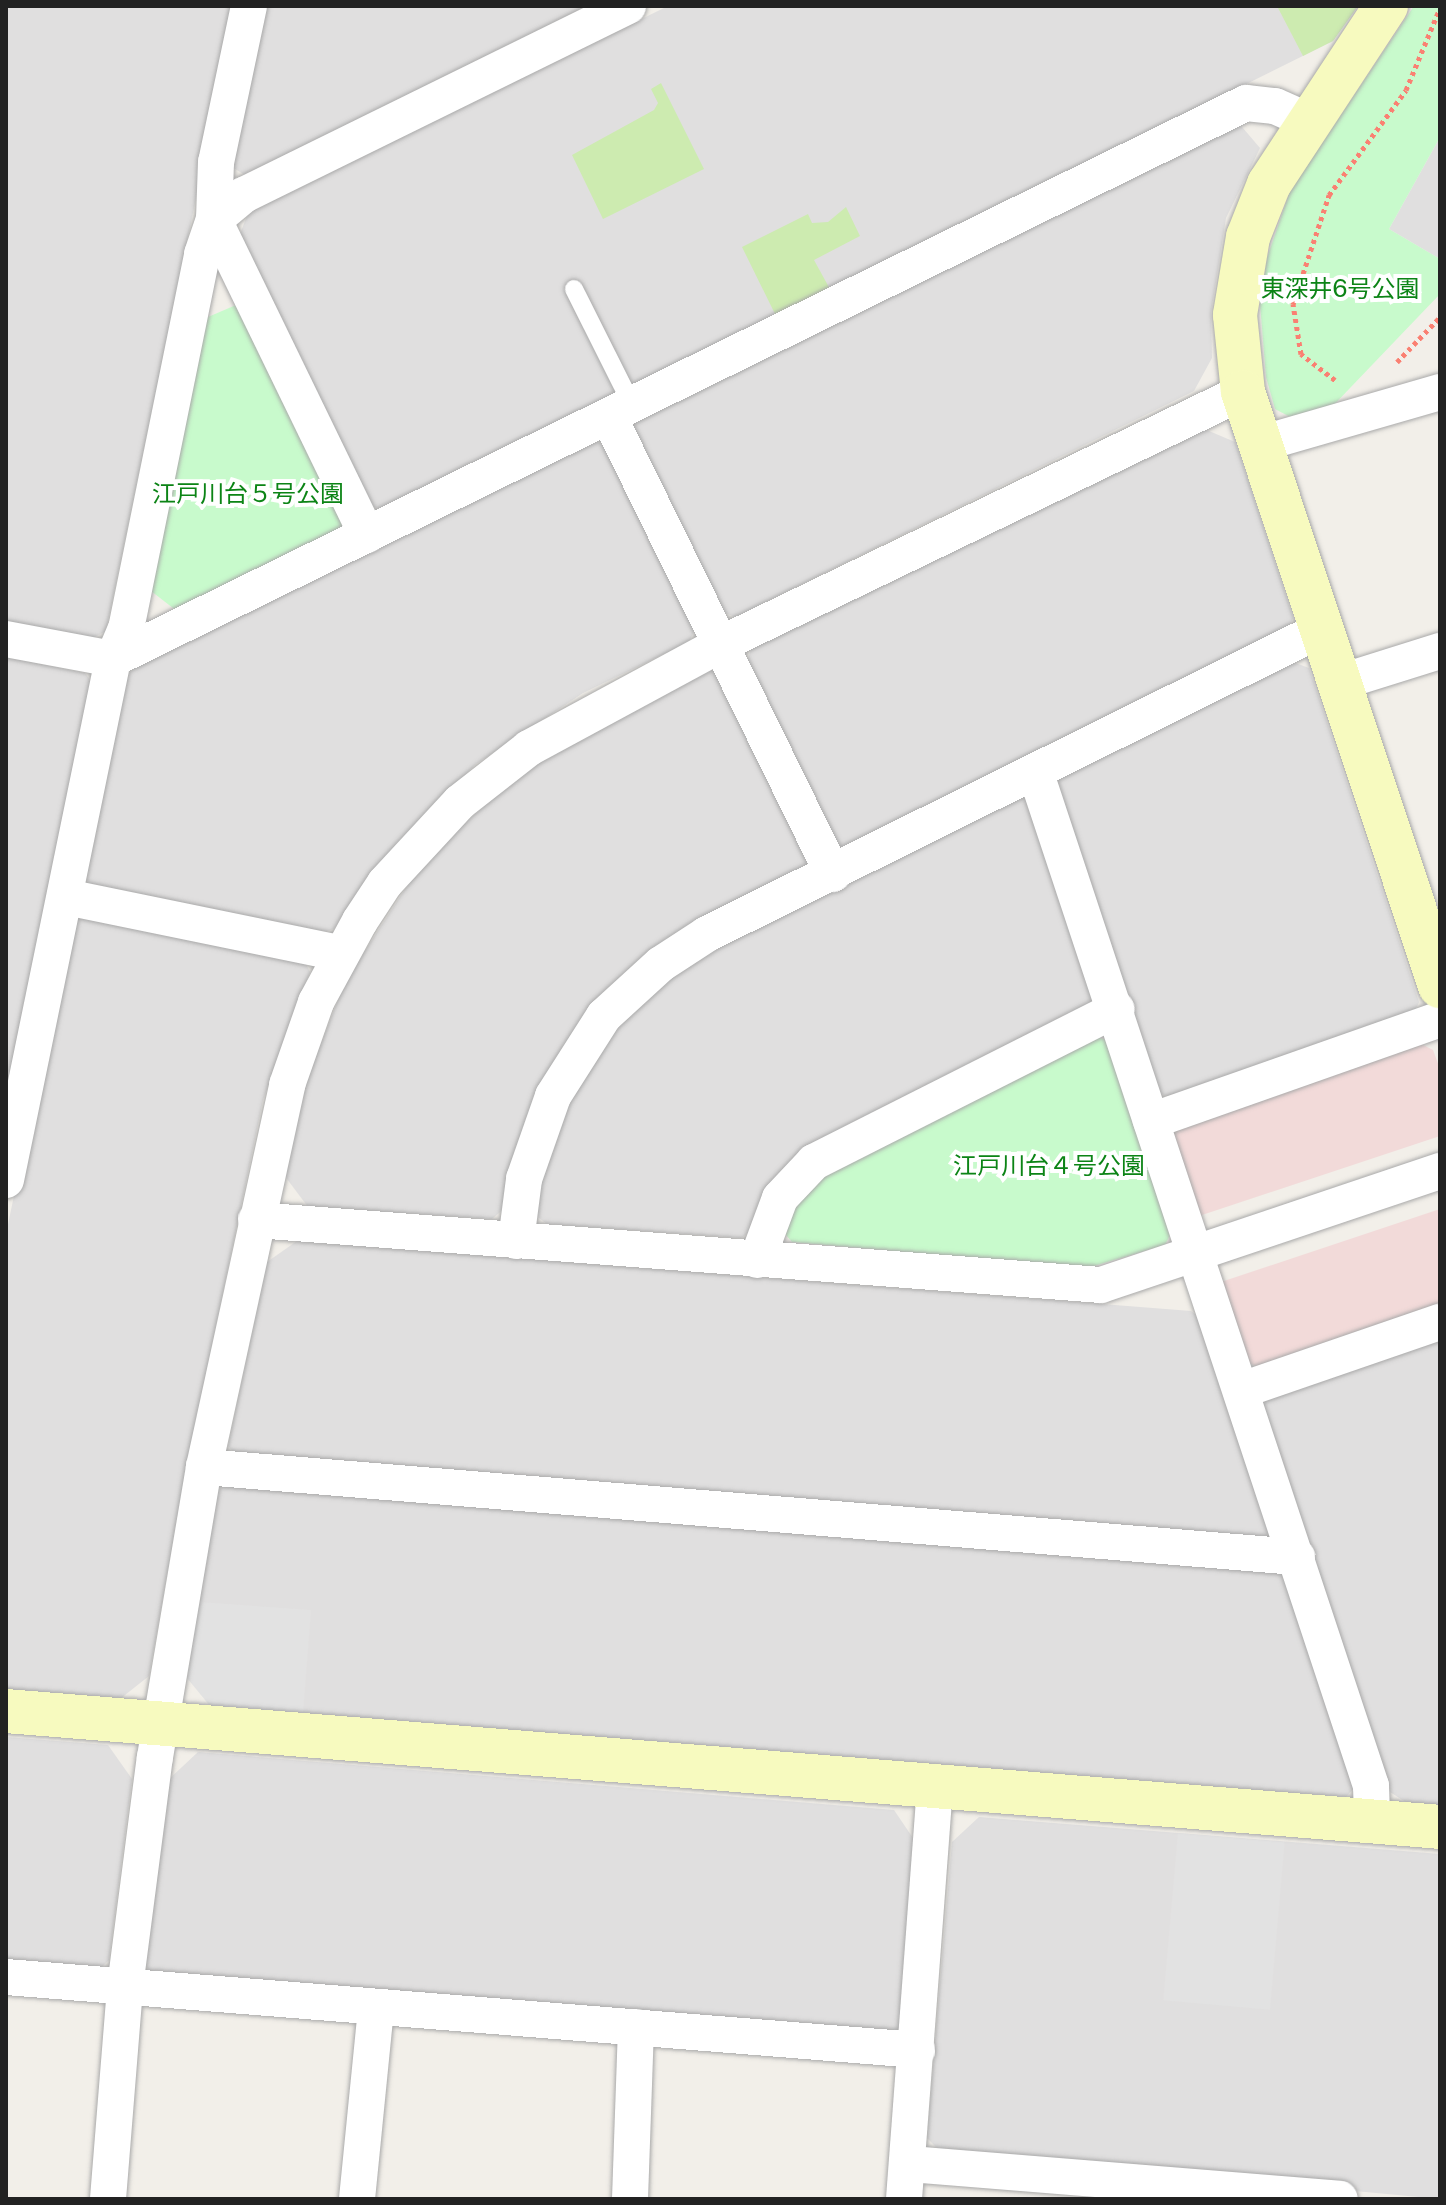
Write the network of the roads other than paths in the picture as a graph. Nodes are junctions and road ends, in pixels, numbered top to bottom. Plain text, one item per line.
1 (249, 6) edge
2 (628, 6) edge
3 (1386, 6) edge
4 (1309, 121) junction
5 (214, 220) junction
6 (574, 289) dead end
7 (1243, 392) junction
8 (1440, 392) edge
9 (620, 411) junction
10 (1260, 444) junction
11 (367, 535) junction
12 (1322, 629) junction
13 (6, 639) edge
14 (723, 643) junction
15 (1440, 651) edge
16 (113, 659) junction
17 (1341, 682) junction
18 (1036, 774) junction
19 (833, 874) junction
20 (66, 897) junction
21 (1430, 917) edge
22 (340, 953) junction
23 (1440, 986) edge
24 (1117, 1009) junction
25 (1440, 1019) edge
26 (1151, 1121) junction
27 (1440, 1171) edge
28 (6, 1180) edge
29 (256, 1220) junction
30 (516, 1241) junction
31 (1196, 1255) junction
32 (757, 1260) junction
33 (1440, 1322) edge
34 (1242, 1390) junction
35 (204, 1467) junction
36 (1297, 1557) junction
37 (6, 1711) edge
38 (160, 1723) junction
39 (935, 1785) junction
40 (1372, 1819) junction
41 (1440, 1827) edge
42 (6, 1977) edge
43 (125, 1987) junction
44 (376, 2008) junction
45 (636, 2027) junction
46 (917, 2050) junction
47 (907, 2182) edge
48 (1240, 2193) edge
49 (108, 2199) edge
50 (357, 2199) edge
51 (630, 2199) edge
52 (1340, 2199) edge

1 - 5 street
2 - 5 street
3 - 4 street
4 - 7 street
4 - 9 street
5 - 11 street
5 - 16 street
6 - 9 lane
7 - 10 street
7 - 14 street
8 - 10 street
9 - 11 street
9 - 14 street
10 - 12 street
11 - 16 street
12 - 17 street
12 - 18 street
13 - 16 street
14 - 19 street
14 - 22 street
15 - 17 street
16 - 20 street
17 - 21 street
18 - 19 street
18 - 24 street
19 - 30 street
20 - 22 street
20 - 28 street
21 - 23 street
22 - 29 street
24 - 26 street
24 - 32 street
25 - 26 street
26 - 31 street
27 - 31 street
29 - 30 street
29 - 35 street
30 - 32 street
31 - 32 street
31 - 34 street
33 - 34 street
34 - 36 street
35 - 36 street
35 - 38 street
36 - 40 street
37 - 38 street
38 - 39 street
38 - 43 street
39 - 40 street
39 - 46 street
40 - 41 street
42 - 43 street
43 - 44 street
43 - 49 street
44 - 45 street
44 - 50 street
45 - 46 street
45 - 51 street
46 - 47 street
47 - 48 street
48 - 52 street

